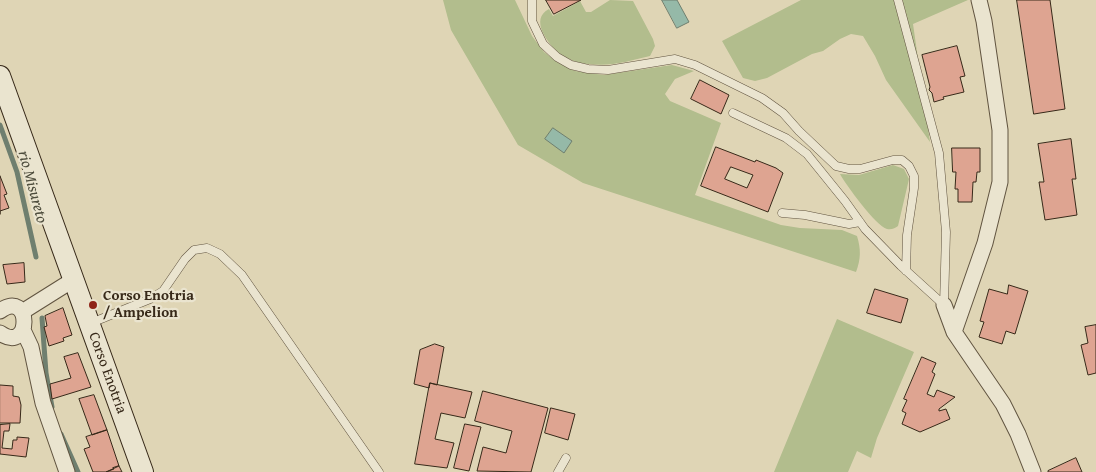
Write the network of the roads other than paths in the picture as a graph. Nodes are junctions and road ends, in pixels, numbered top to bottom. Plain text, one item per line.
1 (532, 0) edge
2 (898, 0) edge
3 (979, 0) edge
4 (1, 81) edge
5 (733, 113) dead end
6 (782, 213) dead end
7 (860, 222) junction
8 (906, 271) junction
9 (74, 280) junction
10 (944, 305) junction
11 (1, 308) edge
12 (22, 312) junction
13 (90, 323) junction
14 (23, 330) junction
15 (954, 332) junction
16 (0, 333) edge
17 (566, 458) dead end
18 (66, 472) edge
19 (142, 472) edge
20 (379, 472) edge
21 (558, 472) edge
22 (1033, 472) edge

1 - 8 lane
2 - 10 lane
3 - 15 street
4 - 9 main road, Corso Enotria
5 - 7 lane
6 - 7 lane
7 - 8 lane
8 - 10 lane
9 - 12 street
9 - 13 main road, Corso Enotria
10 - 15 street
11 - 12 street
12 - 14 street
13 - 19 main road, Corso Enotria
13 - 20 lane
14 - 16 street
14 - 18 street
15 - 22 street
17 - 21 lane

